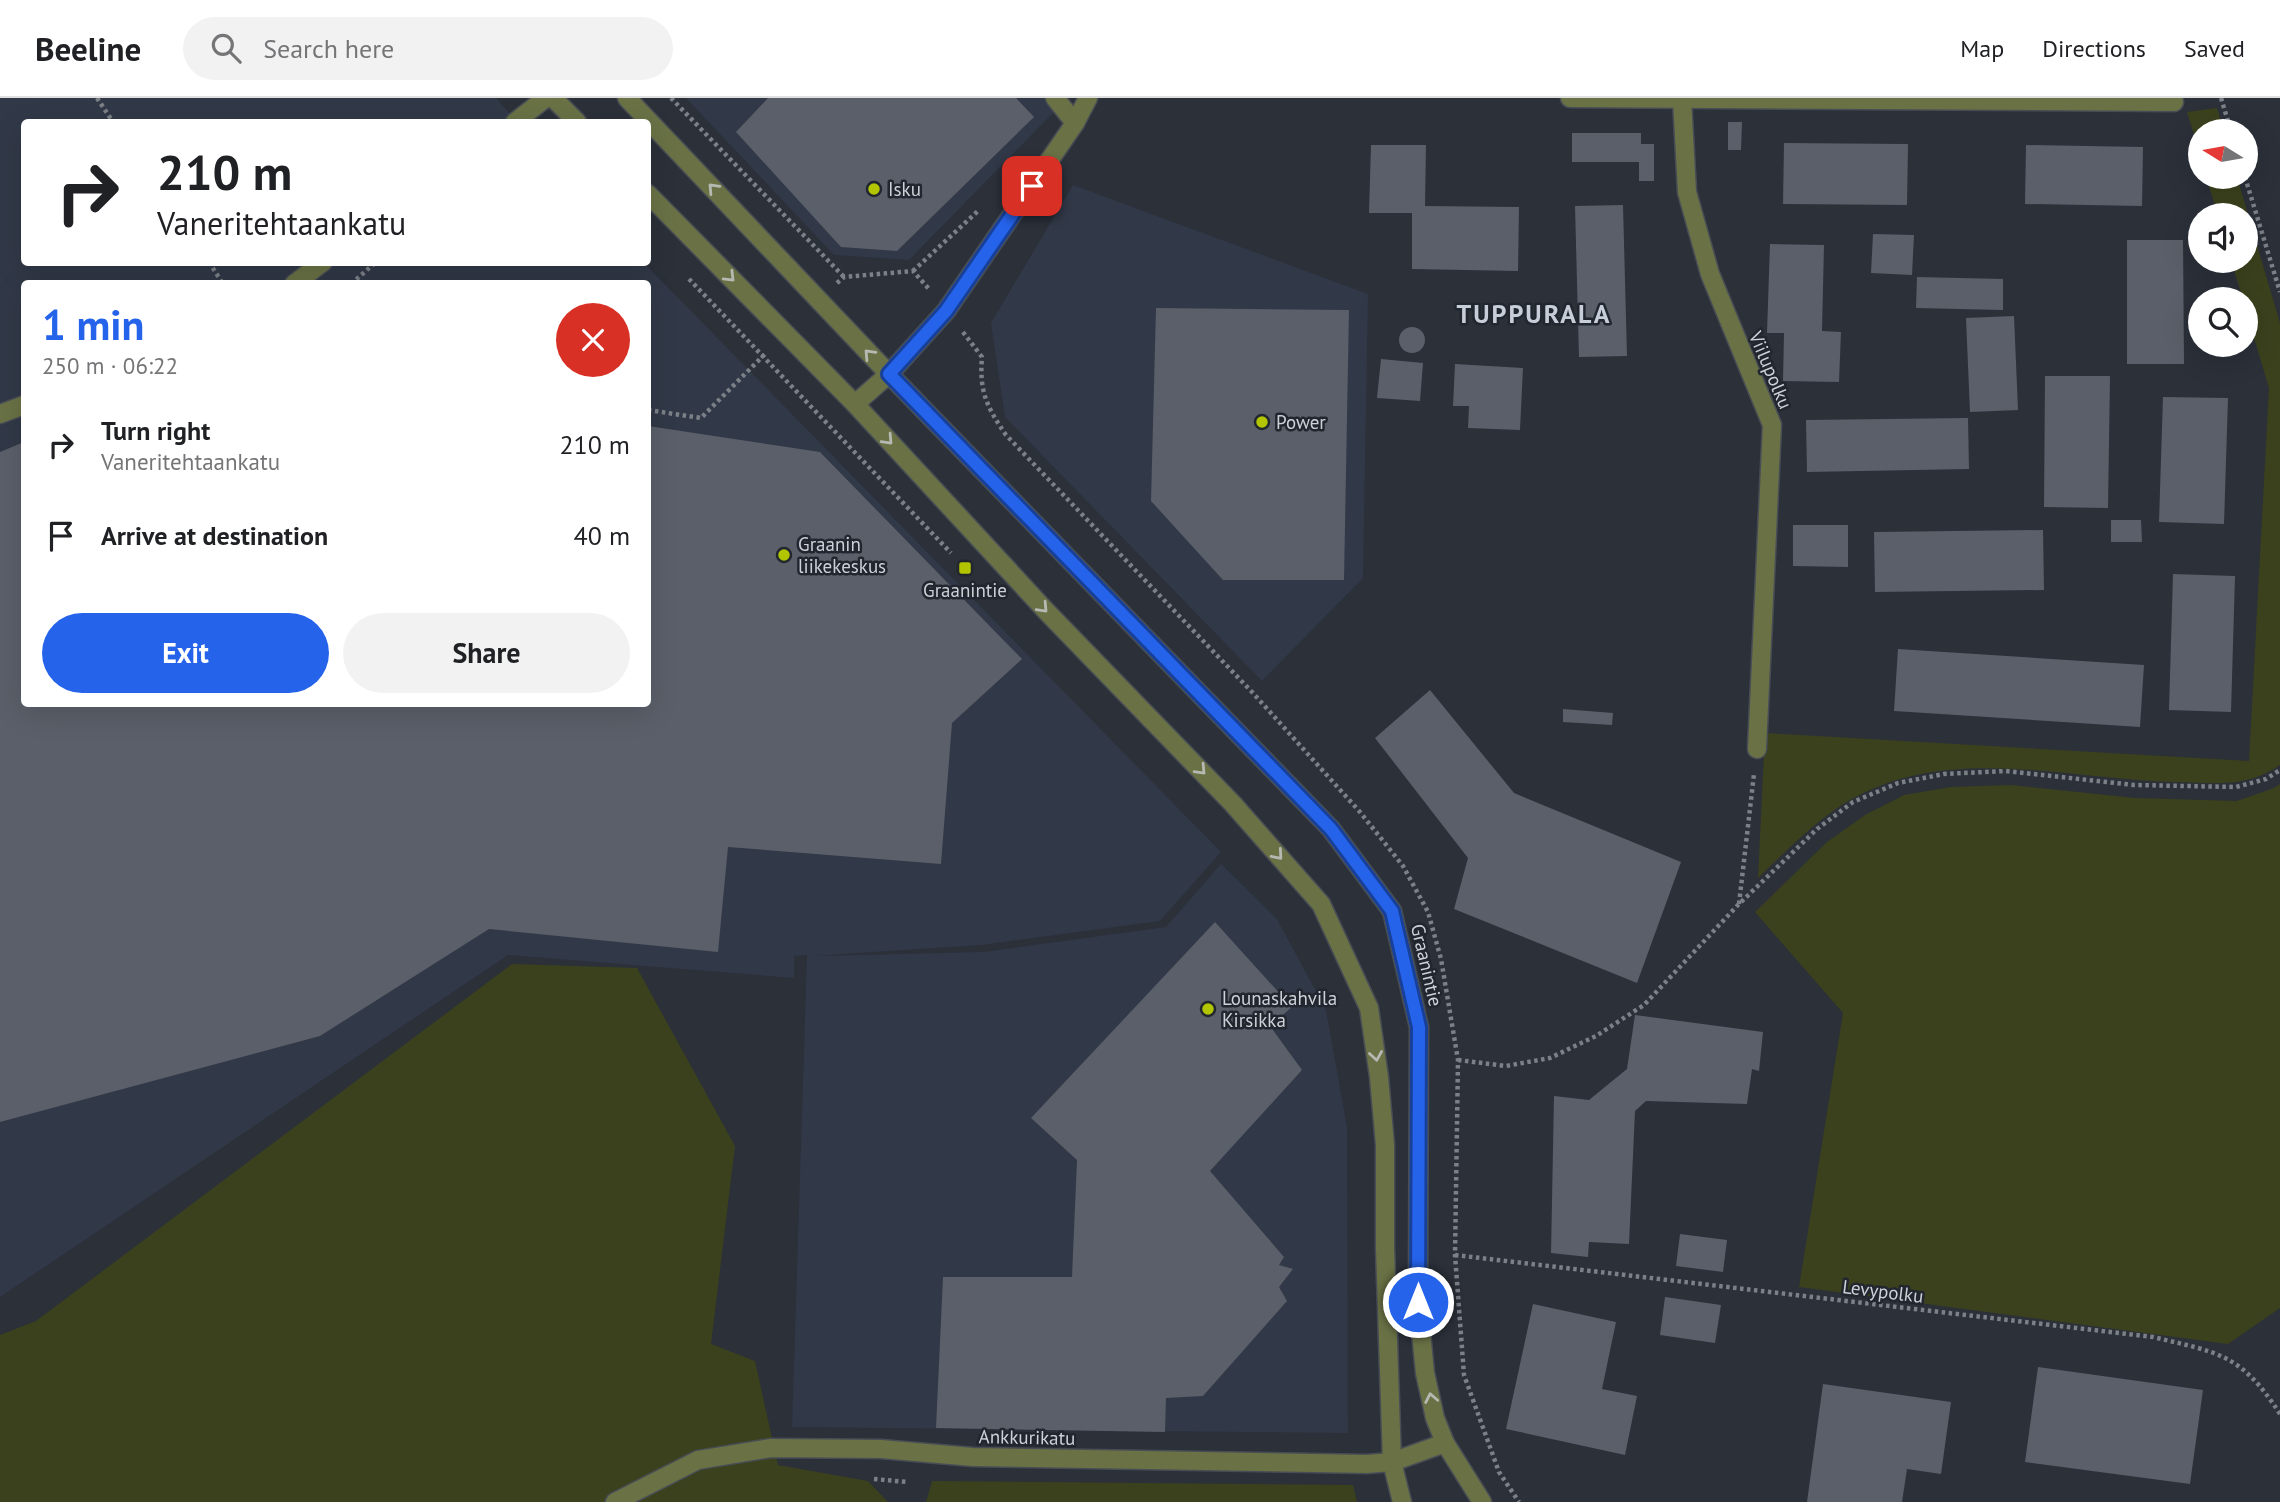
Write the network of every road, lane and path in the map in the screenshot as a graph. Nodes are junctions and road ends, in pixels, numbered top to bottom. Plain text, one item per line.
1 (97, 98) edge
2 (546, 98) edge
3 (553, 98) edge
4 (627, 98) edge
5 (670, 98) edge
6 (1055, 98) edge
7 (1088, 98) edge
8 (1570, 98) edge
9 (2221, 98) edge
10 (1682, 99) edge
11 (2174, 102) dead end
12 (111, 119) edge
13 (519, 119) edge
14 (574, 119) edge
15 (647, 119) edge
16 (2227, 119) edge
17 (651, 123) edge
18 (1075, 123) junction
19 (2249, 189) edge
20 (651, 197) edge
21 (318, 266) edge
22 (372, 266) edge
23 (686, 276) dead end
24 (844, 277) junction
25 (299, 280) edge
26 (356, 280) edge
27 (923, 282) dead end
28 (838, 283) dead end
29 (2280, 292) edge
30 (769, 350) dead end
31 (762, 357) junction
32 (889, 374) junction
33 (855, 404) junction
34 (21, 406) edge
35 (651, 410) edge
36 (0, 414) edge
37 (956, 558) dead end
38 (1757, 749) joint
39 (2280, 770) edge
40 (1738, 905) junction
41 (1458, 1060) dead end
42 (2280, 1414) edge
43 (1445, 1443) junction
44 (1392, 1462) junction
45 (615, 1502) edge
46 (1402, 1502) edge
47 (1482, 1502) edge
48 (1519, 1502) edge

1 - 12 path
2 - 13 street
3 - 14 street
15 -> 4 street, Graanintie
5 - 24 path
6 - 18 street
7 - 18 street
8 - 10 street
9 - 16 path
10 - 11 street
10 - 38 street, Viilupolku
32 -> 17 street, Graanintie
18 - 32 street
19 - 29 path
20 -> 33 street
21 - 25 street
22 - 26 path
23 - 31 path
24 - 27 path
24 - 28 path
30 - 31 path
31 - 35 path
31 - 37 path
32 - 33 street
43 -> 32 street, Graanintie
33 -> 44 street
34 - 36 street
38 - 40 path
39 - 40 path
40 - 41 path
42 - 48 path, Levypolku
43 - 44 street, Ankkurikatu
43 - 47 street, Graanintie
44 - 45 street, Ankkurikatu
44 - 46 street

